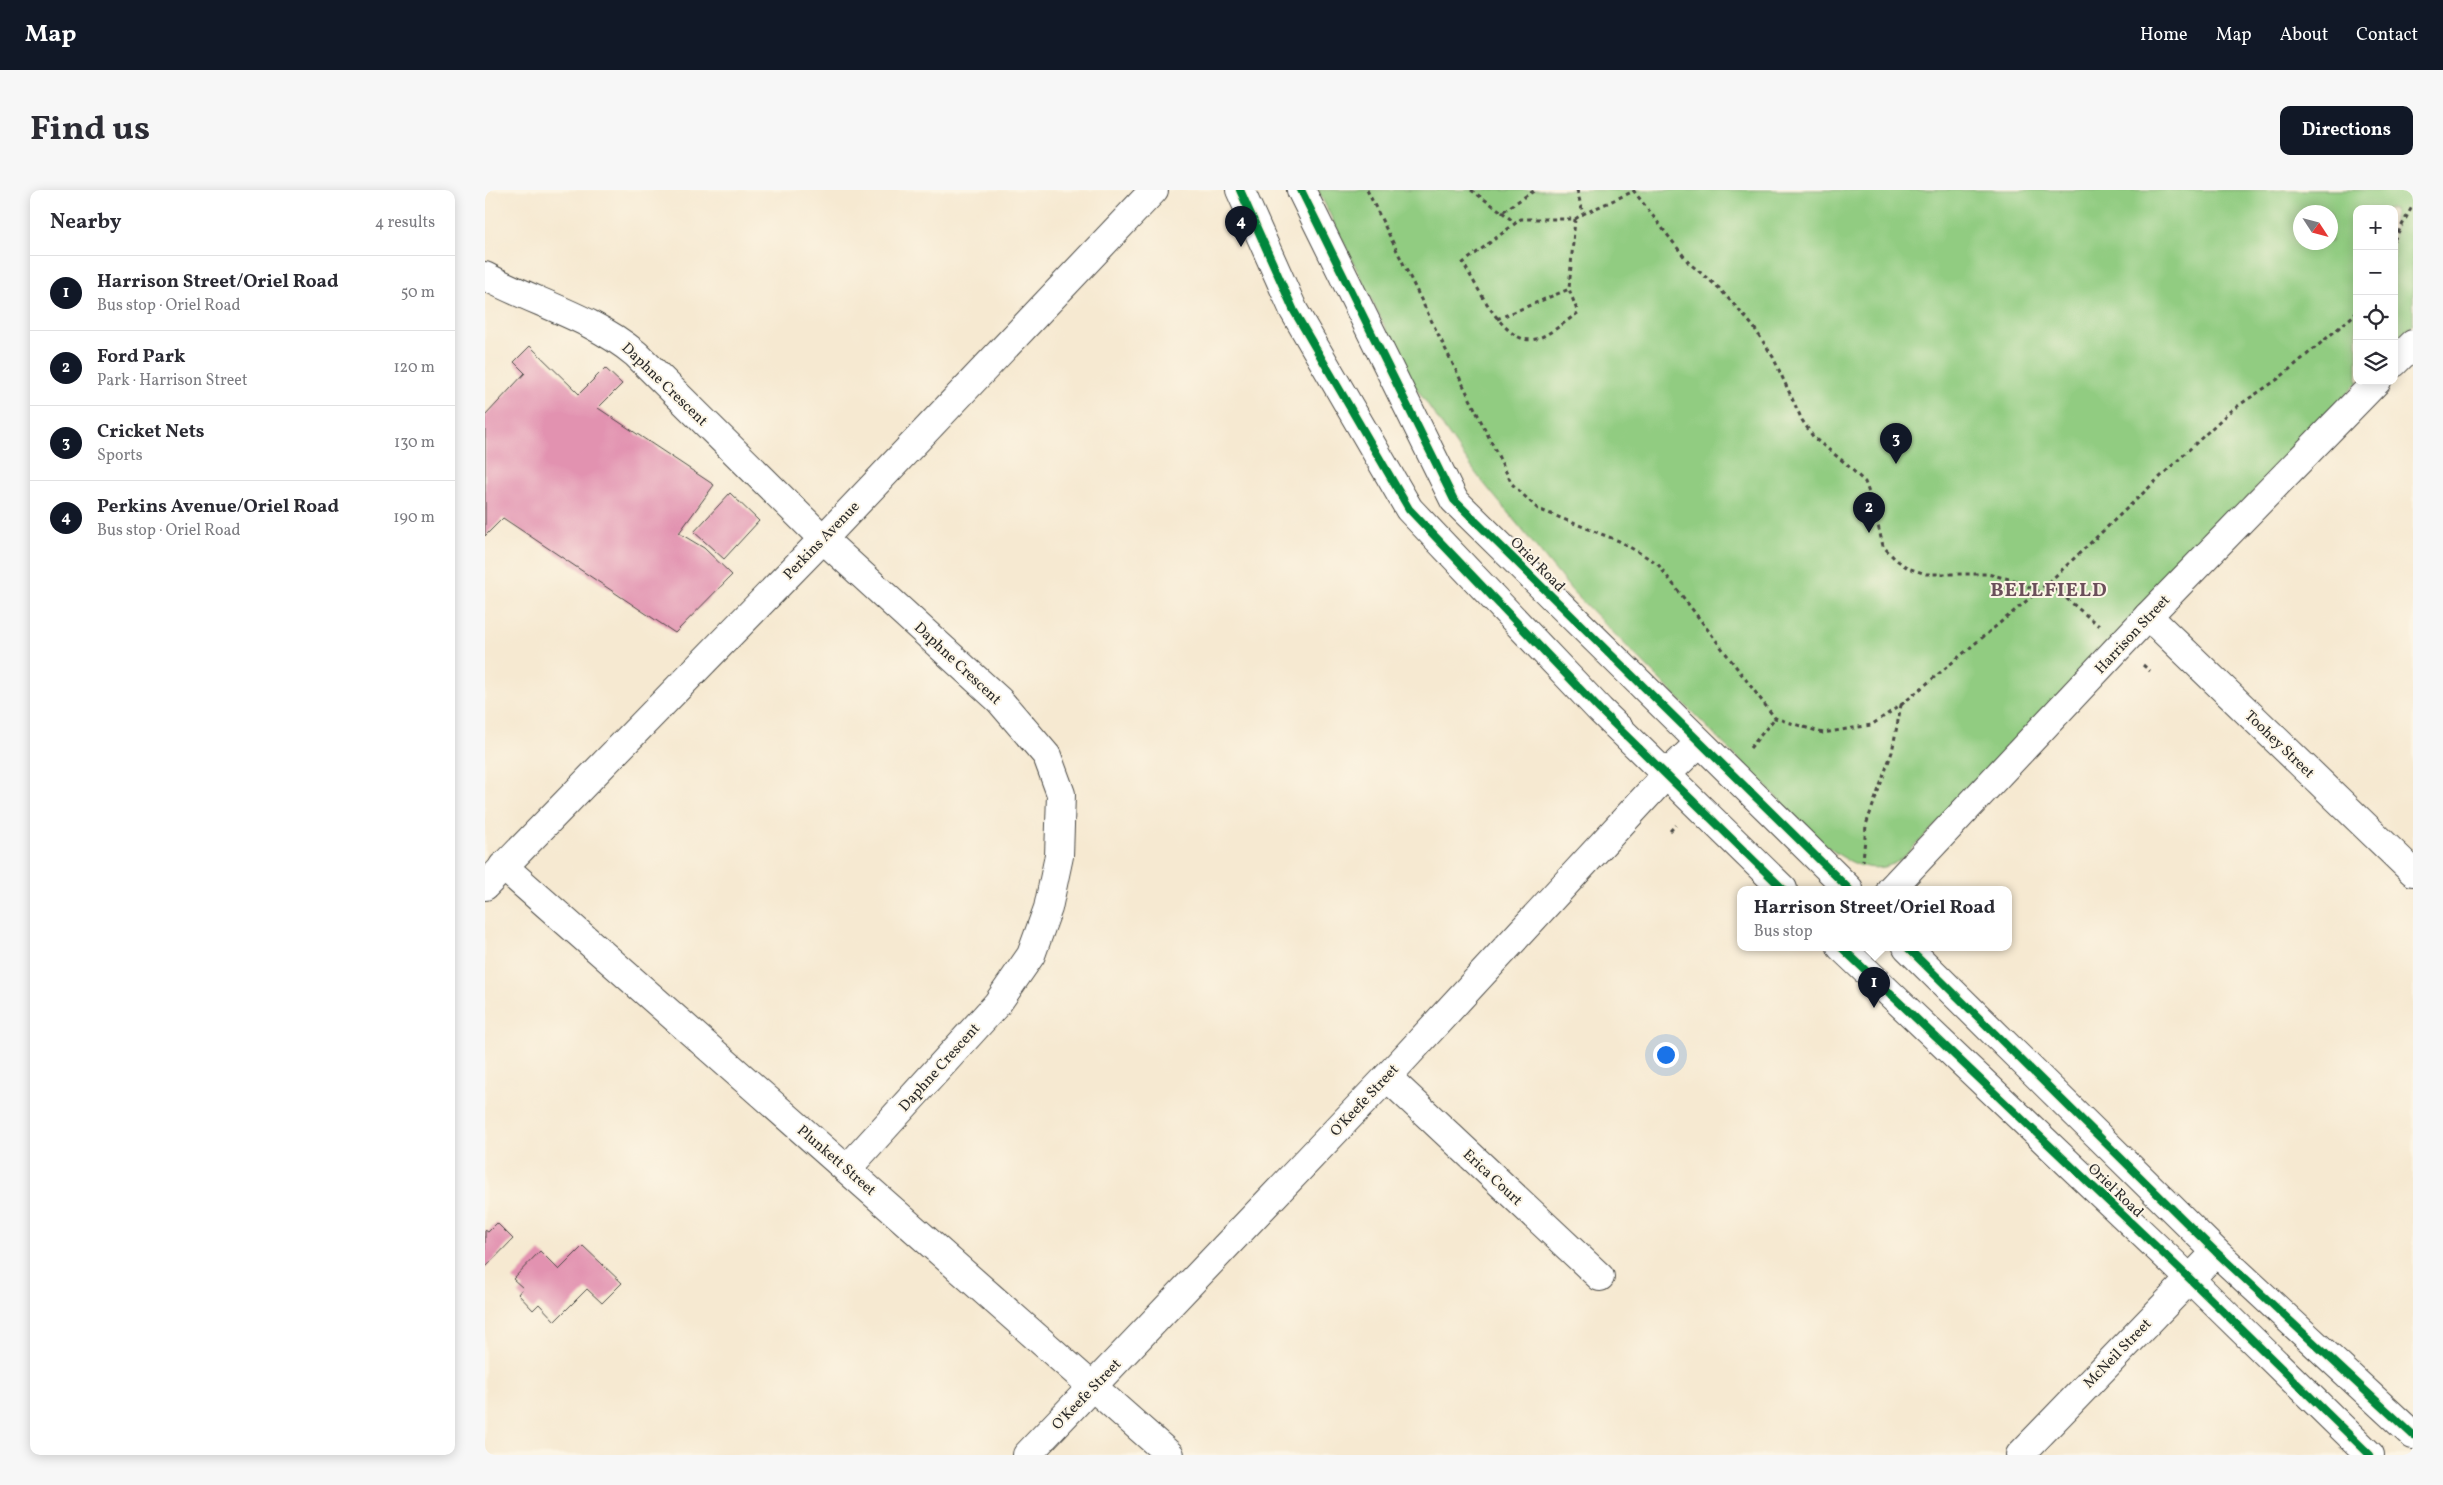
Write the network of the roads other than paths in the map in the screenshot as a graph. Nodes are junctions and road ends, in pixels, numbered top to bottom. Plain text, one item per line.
1 (1154, 190) edge
2 (1240, 190) edge
3 (1301, 190) edge
4 (485, 276) edge
5 (2413, 344) edge
6 (2398, 359) edge
7 (2373, 385) edge
8 (823, 539) junction
9 (2148, 616) junction
10 (1699, 743) junction
11 (1667, 774) junction
12 (503, 866) junction
13 (2413, 872) edge
14 (1856, 879) edge
15 (485, 886) edge
16 (1780, 886) edge
17 (1894, 886) edge
18 (1845, 951) edge
19 (1911, 951) edge
20 (1387, 1077) junction
21 (847, 1169) junction
22 (2216, 1252) junction
23 (1600, 1277) dead end
24 (2189, 1278) junction
25 (1092, 1387) junction
26 (2413, 1435) edge
27 (1027, 1455) edge
28 (1170, 1455) edge
29 (2020, 1455) edge
30 (2369, 1455) edge

1 - 8 street, Perkins Avenue
2 - 11 street
3 - 10 street, Oriel Road
4 - 8 street, Daphne Crescent
5 - 6 street
7 - 9 street, Harrison Street
8 - 12 street, Perkins Avenue
8 - 21 street, Daphne Crescent
9 - 13 street, Toohey Street
9 - 17 street, Harrison Street
10 - 11 street, O'Keefe Street
10 - 14 street, Oriel Road
11 - 16 street
11 - 20 street, O'Keefe Street
12 - 15 street, Perkins Avenue
12 - 21 street, Plunkett Street
18 - 24 street, Oriel Road
19 - 22 street, Oriel Road
20 - 23 street, Erica Court
20 - 25 street, O'Keefe Street
21 - 25 street, Plunkett Street
22 - 24 street, McNeil Street
22 - 26 street, Oriel Road
24 - 29 street, McNeil Street
24 - 30 street, Oriel Road
25 - 27 street, O'Keefe Street
25 - 28 street, Plunkett Street

